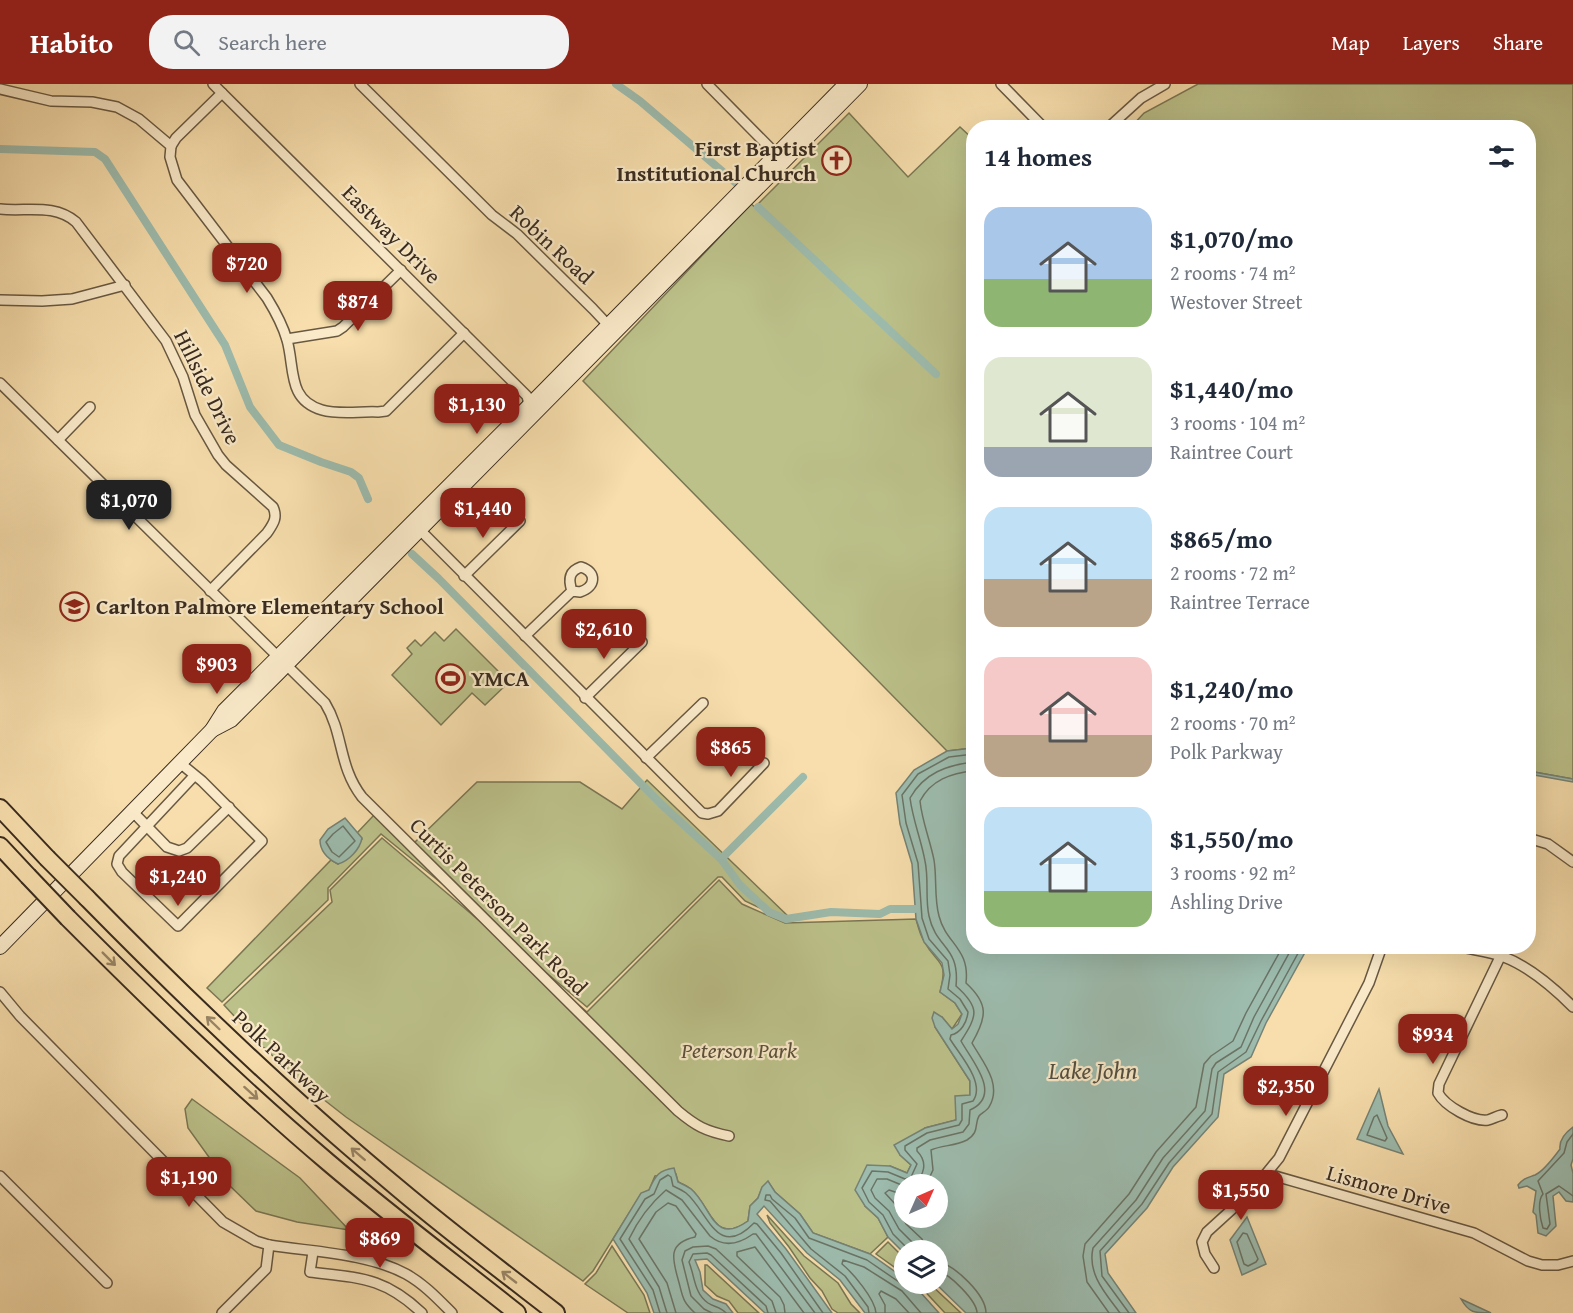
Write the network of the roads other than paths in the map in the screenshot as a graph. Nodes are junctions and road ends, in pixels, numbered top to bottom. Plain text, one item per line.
1 (213, 84) edge
2 (360, 84) edge
3 (706, 84) edge
4 (1000, 84) edge
5 (1165, 84) edge
6 (854, 85) edge
7 (0, 88) edge
8 (1148, 88) edge
9 (222, 93) junction
10 (1036, 120) edge
11 (1116, 120) edge
12 (171, 146) junction
13 (780, 158) junction
14 (0, 209) edge
15 (401, 270) junction
16 (125, 285) junction
17 (0, 300) edge
18 (610, 331) junction
19 (464, 333) junction
20 (287, 339) junction
21 (0, 383) edge
22 (90, 407) dead end
23 (530, 412) junction
24 (58, 440) junction
25 (520, 521) dead end
26 (416, 526) junction
27 (464, 576) junction
28 (210, 591) junction
29 (572, 591) dead end
30 (525, 636) junction
31 (642, 642) dead end
32 (282, 662) junction
33 (585, 698) junction
34 (703, 703) dead end
35 (646, 758) junction
36 (180, 763) junction
37 (764, 764) dead end
38 (194, 776) junction
39 (0, 798) edge
40 (229, 807) junction
41 (0, 808) edge
42 (134, 812) junction
43 (147, 827) junction
44 (1536, 840) edge
45 (0, 846) edge
46 (42, 853) junction
47 (1573, 862) edge
48 (0, 947) edge
49 (1380, 954) edge
50 (1492, 954) edge
51 (1501, 956) junction
52 (0, 992) edge
53 (1573, 1007) edge
54 (1502, 1115) dead end
55 (729, 1136) dead end
56 (1268, 1174) junction
57 (0, 1176) edge
58 (269, 1245) junction
59 (313, 1252) junction
60 (1573, 1261) edge
61 (1214, 1268) dead end
62 (107, 1283) dead end
63 (222, 1313) edge
64 (422, 1313) edge
65 (452, 1313) edge
66 (517, 1313) edge
67 (556, 1313) edge

1 - 9 street, Eastway Drive
2 - 18 street, Robin Road
3 - 13 street
4 - 10 street
5 - 8 street
6 - 13 street
7 - 12 street
8 - 11 street
9 - 12 street
9 - 15 street, Eastway Drive
12 - 20 street
13 - 18 street
14 - 16 street, Hillside Drive
15 - 19 street, Eastway Drive
15 - 20 street
16 - 17 street
16 - 28 street, Hillside Drive
18 - 23 street
19 - 20 street
19 - 23 street, Eastway Drive
21 - 24 street, Curtis Peterson Park Road
22 - 24 street
23 - 26 street
24 - 28 street, Curtis Peterson Park Road
25 - 27 street
26 - 27 street
26 - 32 street
27 - 30 street
28 - 32 street, Curtis Peterson Park Road
29 - 30 street
30 - 33 street
31 - 33 street
32 - 36 street
32 - 55 street, Curtis Peterson Park Road
33 - 35 street
34 - 35 street
35 - 37 street
36 - 38 street
36 - 42 street
38 - 40 street
38 - 43 street
39 - 46 highway
40 - 43 street
40 - 43 street
41 - 46 highway, Polk Parkway
42 - 43 street
42 - 48 street
44 - 47 street
45 -> 66 highway, bridge
67 -> 46 highway, Polk Parkway, bridge
49 - 56 street
50 - 51 street
51 - 53 street
51 - 54 street
52 - 58 street
56 - 60 street, Lismore Drive
56 - 61 street
57 - 62 street
58 - 59 street
58 - 63 street
59 - 64 street
59 - 65 street

